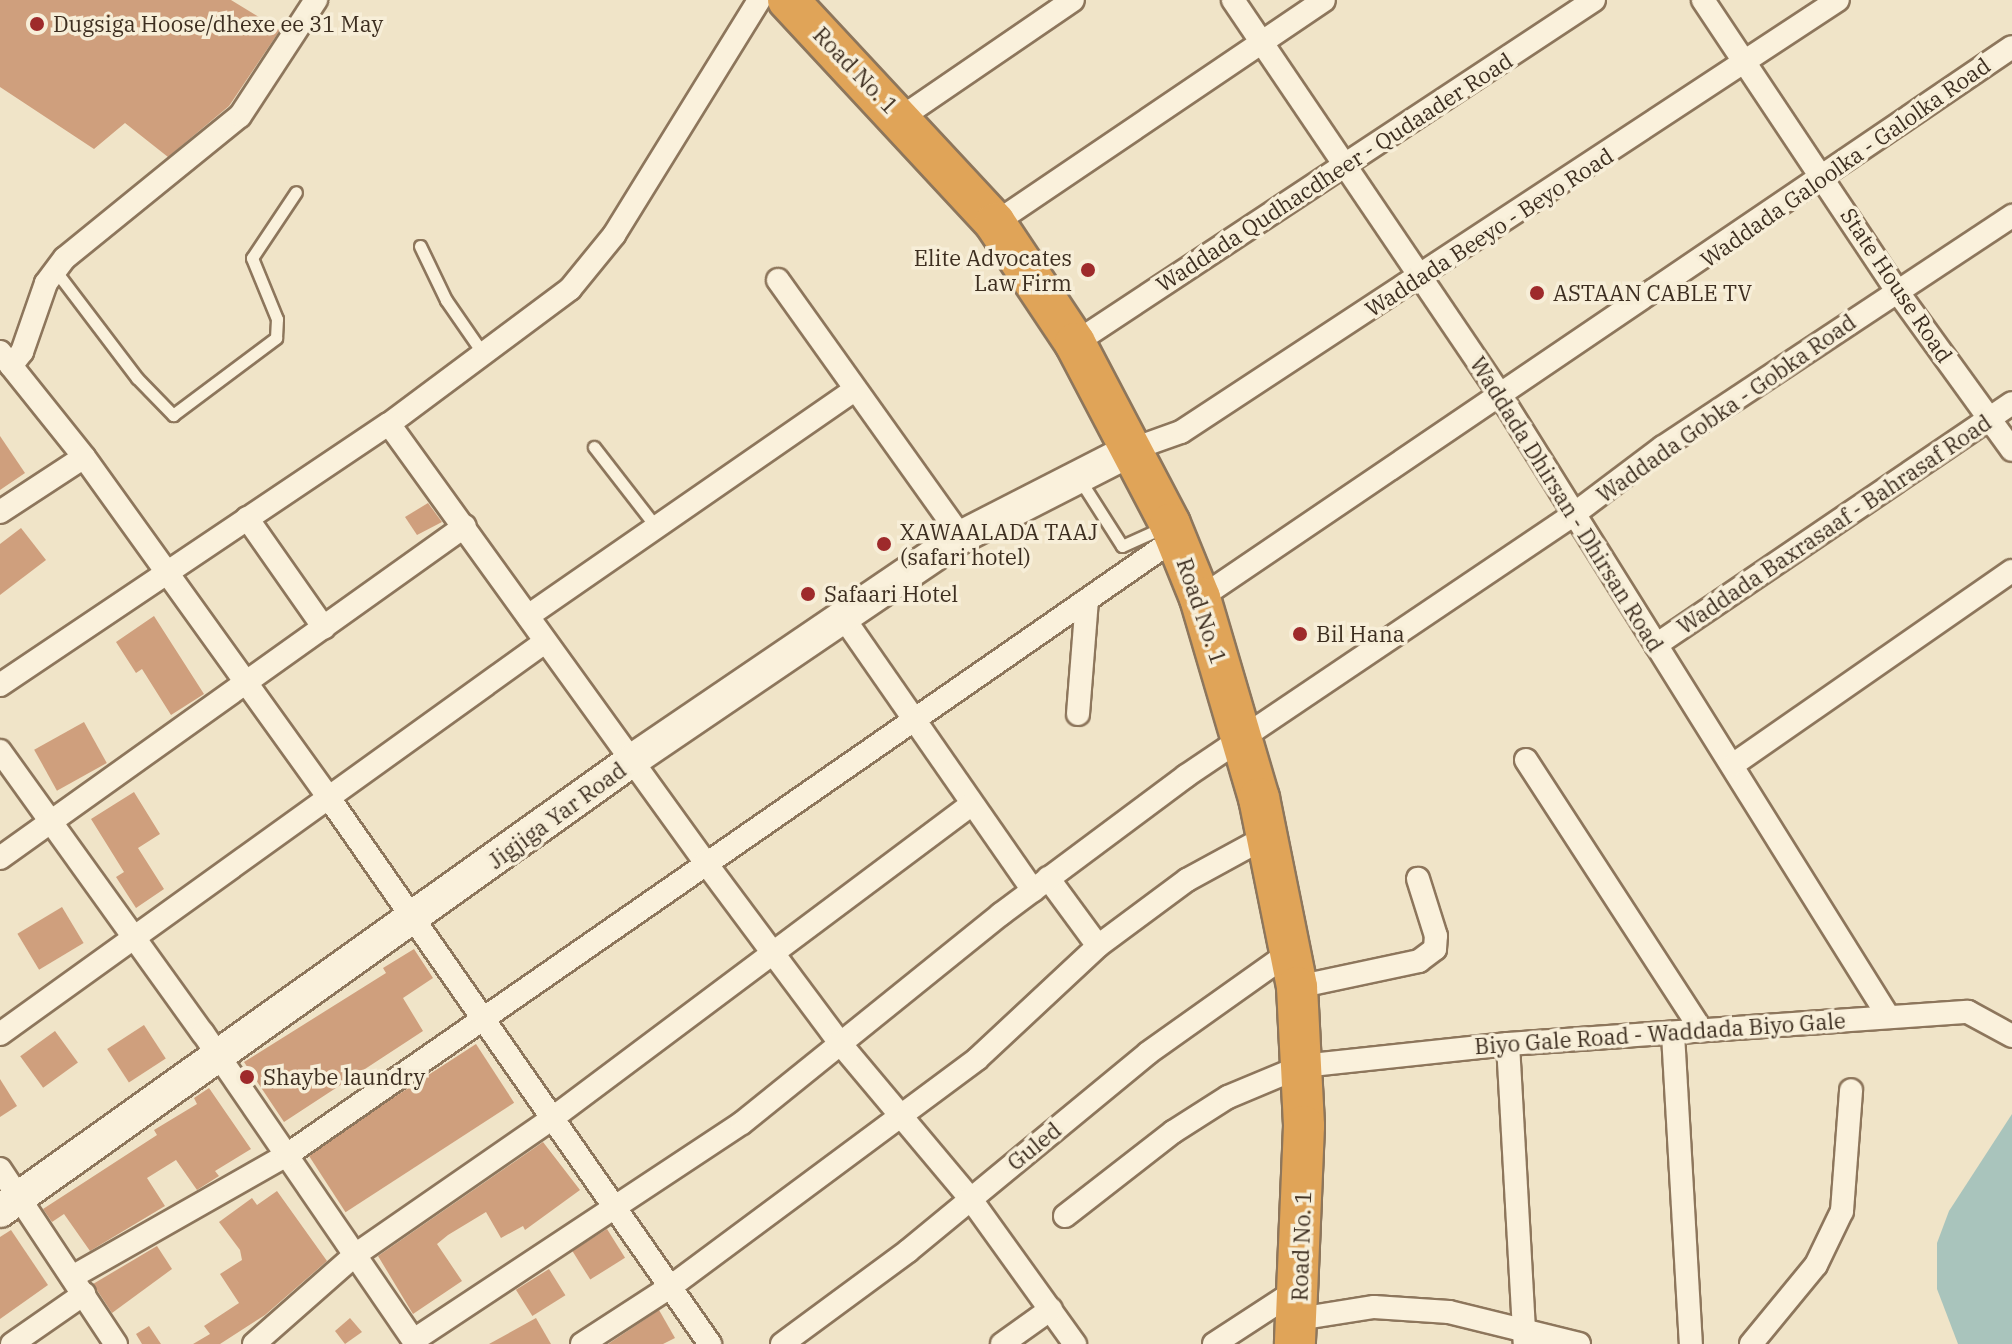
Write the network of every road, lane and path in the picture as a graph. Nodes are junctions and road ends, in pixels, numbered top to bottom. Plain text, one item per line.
1 (316, 0) edge
2 (759, 0) edge
3 (788, 0) edge
4 (1073, 0) edge
5 (1233, 0) edge
6 (1324, 0) edge
7 (1594, 0) edge
8 (1703, 0) edge
9 (1838, 0) edge
10 (1262, 43) junction
11 (2012, 47) edge
12 (1747, 61) junction
13 (902, 117) junction
14 (1344, 165) junction
15 (1825, 177) junction
16 (296, 192) dead end
17 (2012, 216) edge
18 (995, 223) junction
19 (420, 246) dead end
20 (55, 270) junction
21 (1419, 279) junction
22 (778, 280) dead end
23 (1897, 291) junction
24 (1075, 343) junction
25 (482, 352) junction
26 (6, 359) edge
27 (854, 390) junction
28 (1502, 398) junction
29 (2012, 403) edge
30 (1990, 419) junction
31 (389, 424) junction
32 (594, 447) dead end
33 (1133, 449) junction
34 (2012, 450) edge
35 (84, 457) junction
36 (1078, 477) junction
37 (0, 512) edge
38 (1574, 514) junction
39 (247, 518) junction
40 (465, 526) junction
41 (656, 527) junction
42 (1173, 531) junction
43 (961, 537) junction
44 (2012, 571) edge
45 (166, 572) junction
46 (1200, 598) junction
47 (1087, 600) junction
48 (528, 616) junction
49 (843, 617) junction
50 (324, 628) junction
51 (545, 642) junction
52 (1656, 645) junction
53 (0, 685) edge
54 (245, 686) junction
55 (1078, 714) dead end
56 (913, 720) junction
57 (1244, 739) junction
58 (0, 751) edge
59 (634, 759) junction
60 (1526, 760) dead end
61 (1734, 764) junction
62 (329, 798) junction
63 (972, 804) junction
64 (50, 823) junction
65 (1266, 837) junction
66 (0, 858) edge
67 (705, 862) junction
68 (1418, 879) dead end
69 (1040, 884) junction
70 (414, 917) junction
71 (137, 939) junction
72 (1098, 946) junction
73 (775, 952) junction
74 (1294, 969) junction
75 (1888, 1016) junction
76 (482, 1017) junction
77 (1701, 1029) junction
78 (0, 1034) edge
79 (1673, 1034) junction
80 (2012, 1036) edge
81 (839, 1042) junction
82 (1508, 1044) junction
83 (219, 1057) junction
84 (1302, 1066) junction
85 (1851, 1090) dead end
86 (901, 1116) junction
87 (554, 1117) junction
88 (287, 1155) junction
89 (0, 1169) edge
90 (970, 1198) junction
91 (10, 1204) edge
92 (615, 1208) junction
93 (1065, 1216) dead end
94 (355, 1255) junction
95 (78, 1285) junction
96 (673, 1285) junction
97 (1051, 1309) junction
98 (1298, 1317) edge
99 (1525, 1337) edge
100 (415, 1342) edge
101 (12, 1344) edge
102 (116, 1344) edge
103 (254, 1344) edge
104 (582, 1344) edge
105 (710, 1344) edge
106 (782, 1344) edge
107 (1002, 1344) edge
108 (1075, 1344) edge
109 (1214, 1344) edge
110 (1579, 1344) edge
111 (1691, 1344) edge
112 (1751, 1344) edge

1 - 20 street
2 - 25 street
3 - 13 highway, Road No. 1
4 - 13 street
5 - 10 street, Waddada Dhirsan - Dhirsan Road
6 - 10 street
7 - 14 street, Waddada Qudhacdheer - Qudaader Road
8 - 12 street, State House Road
9 - 12 street, Waddada Beeyo - Beyo Road
10 - 14 street, Waddada Dhirsan - Dhirsan Road
10 - 18 street
11 - 15 street, Waddada Galoolka - Galolka Road
12 - 15 street, State House Road
12 - 21 street, Waddada Beeyo - Beyo Road
13 - 18 highway, Road No. 1
14 - 21 street, Waddada Dhirsan - Dhirsan Road
14 - 24 street, Waddada Qudhacdheer - Qudaader Road
15 - 23 street, State House Road
15 - 28 street, Waddada Galoolka - Galolka Road
16 - 20 lane
17 - 23 street, Waddada Gobka - Gobka Road
18 - 24 highway, Road No. 1
19 - 25 lane
20 - 26 street
21 - 28 street, Waddada Dhirsan - Dhirsan Road
21 - 33 street, Waddada Beeyo - Beyo Road
22 - 27 street
23 - 30 street, State House Road
23 - 38 street, Waddada Gobka - Gobka Road
24 - 33 highway, Road No. 1
25 - 31 street
26 - 35 street
27 - 41 street
27 - 43 street
28 - 38 street, Waddada Dhirsan - Dhirsan Road
28 - 46 street, Waddada Galoolka - Galolka Road
29 - 30 street, Waddada Baxrasaaf - Bahrasaf Road
30 - 34 street, State House Road
30 - 52 street, Waddada Baxrasaaf - Bahrasaf Road
31 - 39 street
31 - 40 street
32 - 41 lane
33 - 36 street, Jigjiga Yar Road
33 - 42 highway, Road No. 1
35 - 37 street
35 - 45 street
36 - 42 lane
36 - 43 street, Jigjiga Yar Road
38 - 52 street, Waddada Dhirsan - Dhirsan Road
38 - 57 street, Waddada Gobka - Gobka Road
39 - 45 street
39 - 50 street
40 - 48 street
40 - 50 street
41 - 48 street
42 - 46 highway, Road No. 1
42 - 47 street
43 - 49 street, Jigjiga Yar Road
44 - 61 street
45 - 53 street
45 - 54 street
46 - 57 highway, Road No. 1
47 - 55 street
47 - 56 street
48 - 51 street
49 - 56 street
49 - 59 street, Jigjiga Yar Road
50 - 54 street
51 - 59 street
51 - 62 street
52 - 61 street, Waddada Dhirsan - Dhirsan Road
54 - 62 street
54 - 64 street
56 - 63 street
56 - 67 street
57 - 65 highway, Road No. 1
57 - 69 street, Waddada Gobka - Gobka Road
58 - 64 street
59 - 67 street
59 - 70 street, Jigjiga Yar Road
60 - 77 street
61 - 75 street, Waddada Dhirsan - Dhirsan Road
62 - 70 street
62 - 71 street
63 - 69 street
63 - 73 street
64 - 66 street
64 - 71 street
65 - 72 street
65 - 74 highway, Road No. 1
67 - 73 street
67 - 76 street
68 - 74 street
69 - 72 street
69 - 81 street, Waddada Gobka - Gobka Road
70 - 76 street
70 - 83 street, Jigjiga Yar Road
71 - 78 street
71 - 83 street
72 - 86 street
73 - 81 street
73 - 87 street
74 - 84 highway, Road No. 1
74 - 90 street, Guled
75 - 77 street, Biyo Gale Road - Waddada Biyo Gale
75 - 80 street, Biyo Gale Road - Waddada Biyo Gale
76 - 87 street
76 - 88 street
77 - 79 street, Biyo Gale Road - Waddada Biyo Gale
79 - 82 street, Biyo Gale Road - Waddada Biyo Gale
79 - 111 street
81 - 86 street
81 - 92 street, Waddada Gobka - Gobka Road
82 - 84 street, Biyo Gale Road - Waddada Biyo Gale
82 - 99 street
83 - 88 street
83 - 91 street, Jigjiga Yar Road
84 - 93 street, Biyo Gale Road - Waddada Biyo Gale
84 - 98 highway, Road No. 1
85 - 112 street
86 - 90 street
86 - 96 street
87 - 92 street
87 - 94 street
88 - 94 street
88 - 95 street
89 - 91 street
90 - 97 street
90 - 106 street, Guled
91 - 95 street
92 - 96 street
92 - 100 street, Waddada Gobka - Gobka Road
94 - 100 street
94 - 103 street
95 - 101 street
95 - 102 street
96 - 104 street
96 - 105 street
97 - 107 street
97 - 108 street
98 - 99 street
98 - 109 street
99 - 110 street

